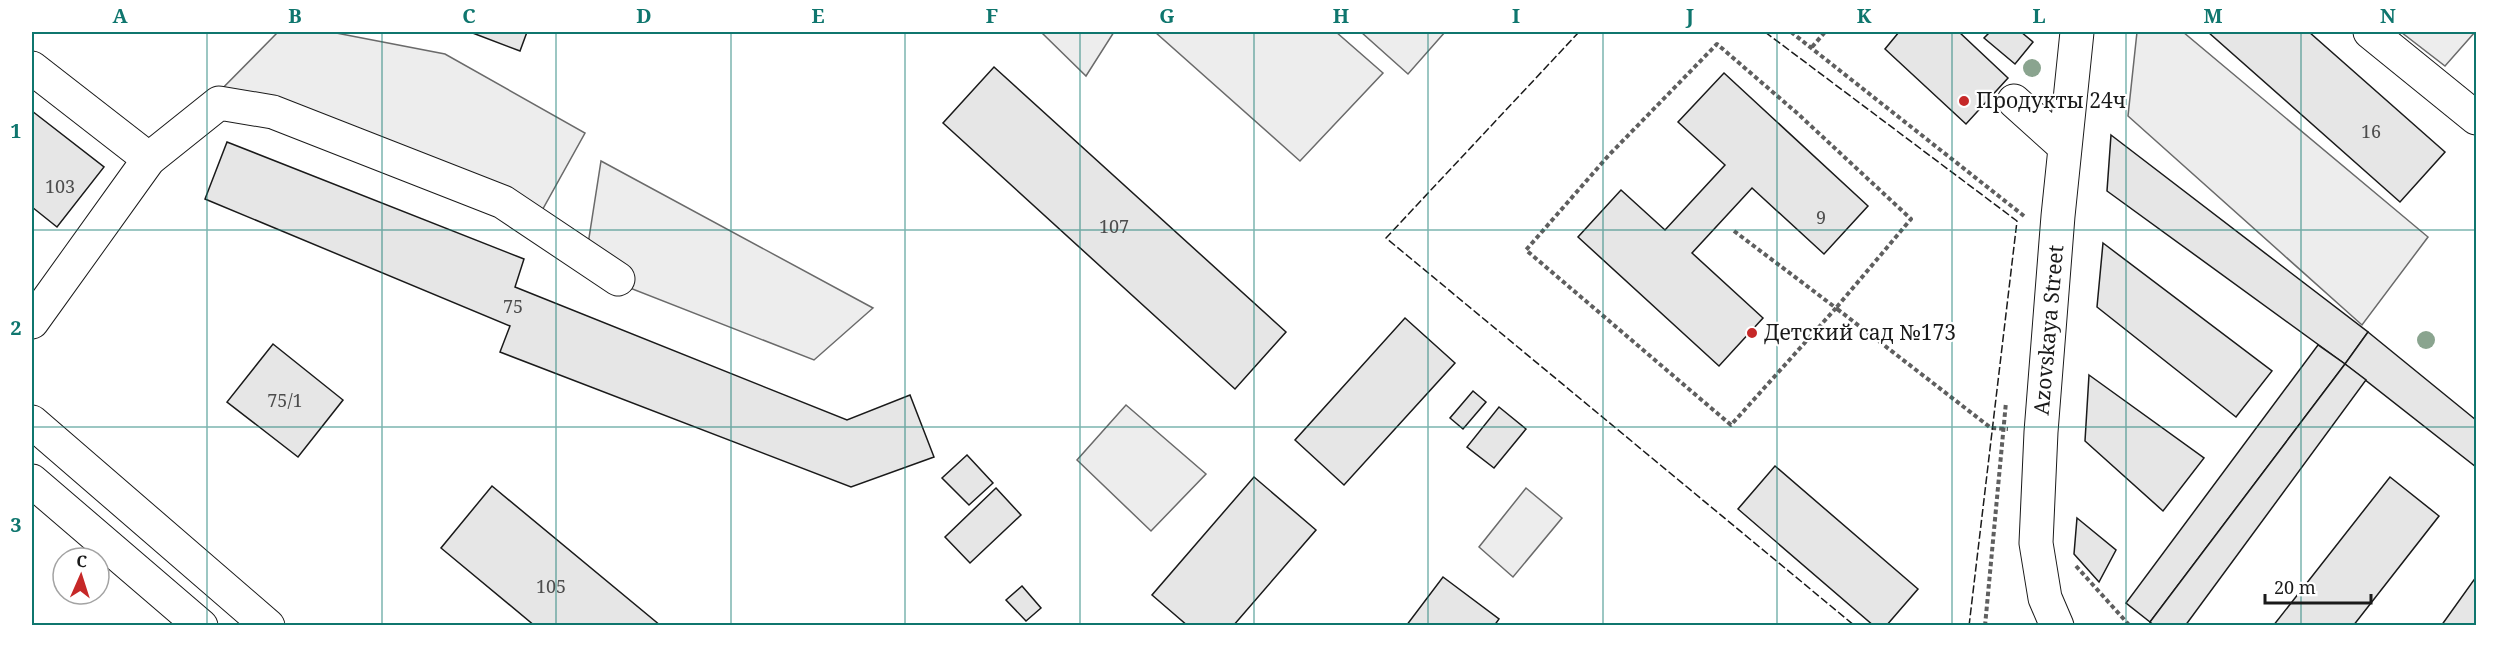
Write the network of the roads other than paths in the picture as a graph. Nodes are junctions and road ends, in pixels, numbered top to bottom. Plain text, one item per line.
1 (2077, 32) edge
2 (2370, 32) edge
3 (32, 68) edge
4 (2014, 101) dead end
5 (2476, 118) edge
6 (2064, 146) junction
7 (149, 159) junction
8 (618, 279) dead end
9 (37, 302) edge
10 (32, 422) edge
11 (32, 480) edge
12 (201, 626) edge
13 (268, 626) edge
14 (2057, 626) edge

1 - 6 street, Azovskaya Street
2 - 5 street
3 - 7 street
4 - 6 street
6 - 14 street, Azovskaya Street
7 - 8 street
7 - 9 street
10 - 13 street
11 - 12 street

